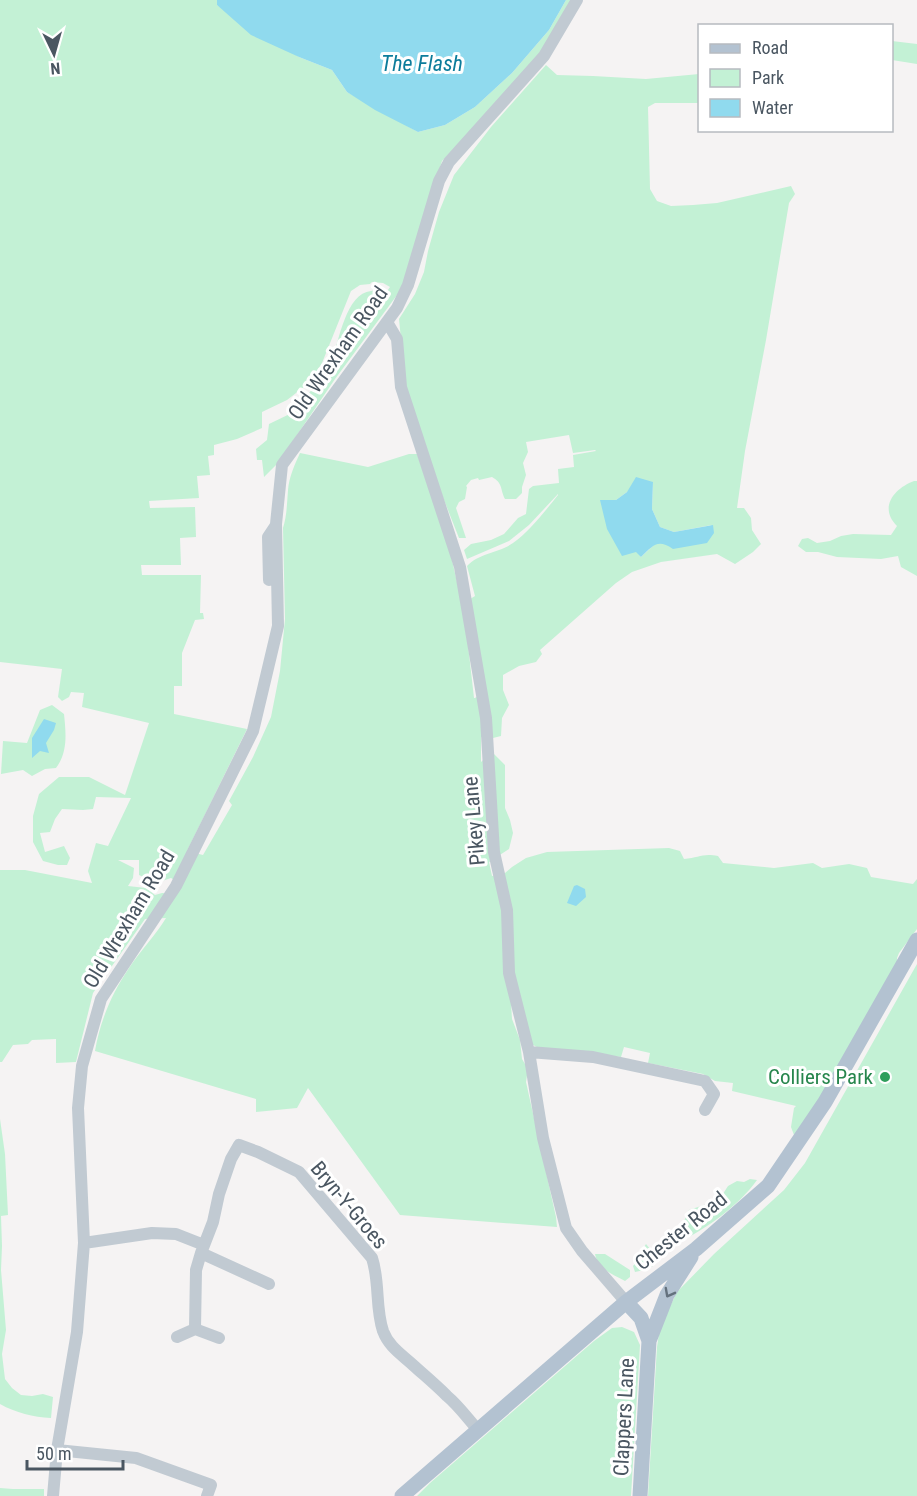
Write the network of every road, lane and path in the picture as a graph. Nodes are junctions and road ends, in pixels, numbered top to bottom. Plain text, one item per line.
1 (578, 0) edge
2 (387, 322) junction
3 (917, 940) edge
4 (529, 1052) junction
5 (705, 1110) dead end
6 (84, 1243) junction
7 (696, 1248) junction
8 (203, 1249) junction
9 (269, 1284) dead end
10 (626, 1302) junction
11 (195, 1329) junction
12 (177, 1337) dead end
13 (219, 1338) dead end
14 (650, 1341) junction
15 (478, 1430) junction
16 (57, 1449) junction
17 (53, 1496) edge
18 (207, 1496) edge
19 (402, 1496) edge
20 (640, 1496) edge

1 - 2 street, Old Wrexham Road
2 - 4 street, Pikey Lane
2 - 6 street, Old Wrexham Road
3 - 7 main road, Chester Road
4 - 5 street
4 - 10 street, Pikey Lane
6 - 8 street
6 - 16 street, Old Wrexham Road
7 - 10 main road, Chester Road
7 -> 14 main road, Clappers Lane
8 - 9 street
8 - 11 street
8 - 15 street, Bryn-Y-Groes
10 - 14 main road, Clappers Lane
10 - 15 main road, Chester Road
11 - 12 street
11 - 13 street
14 - 20 main road, Clappers Lane
15 - 19 main road, Chester Road
16 - 17 street, Old Wrexham Road
16 - 18 street

